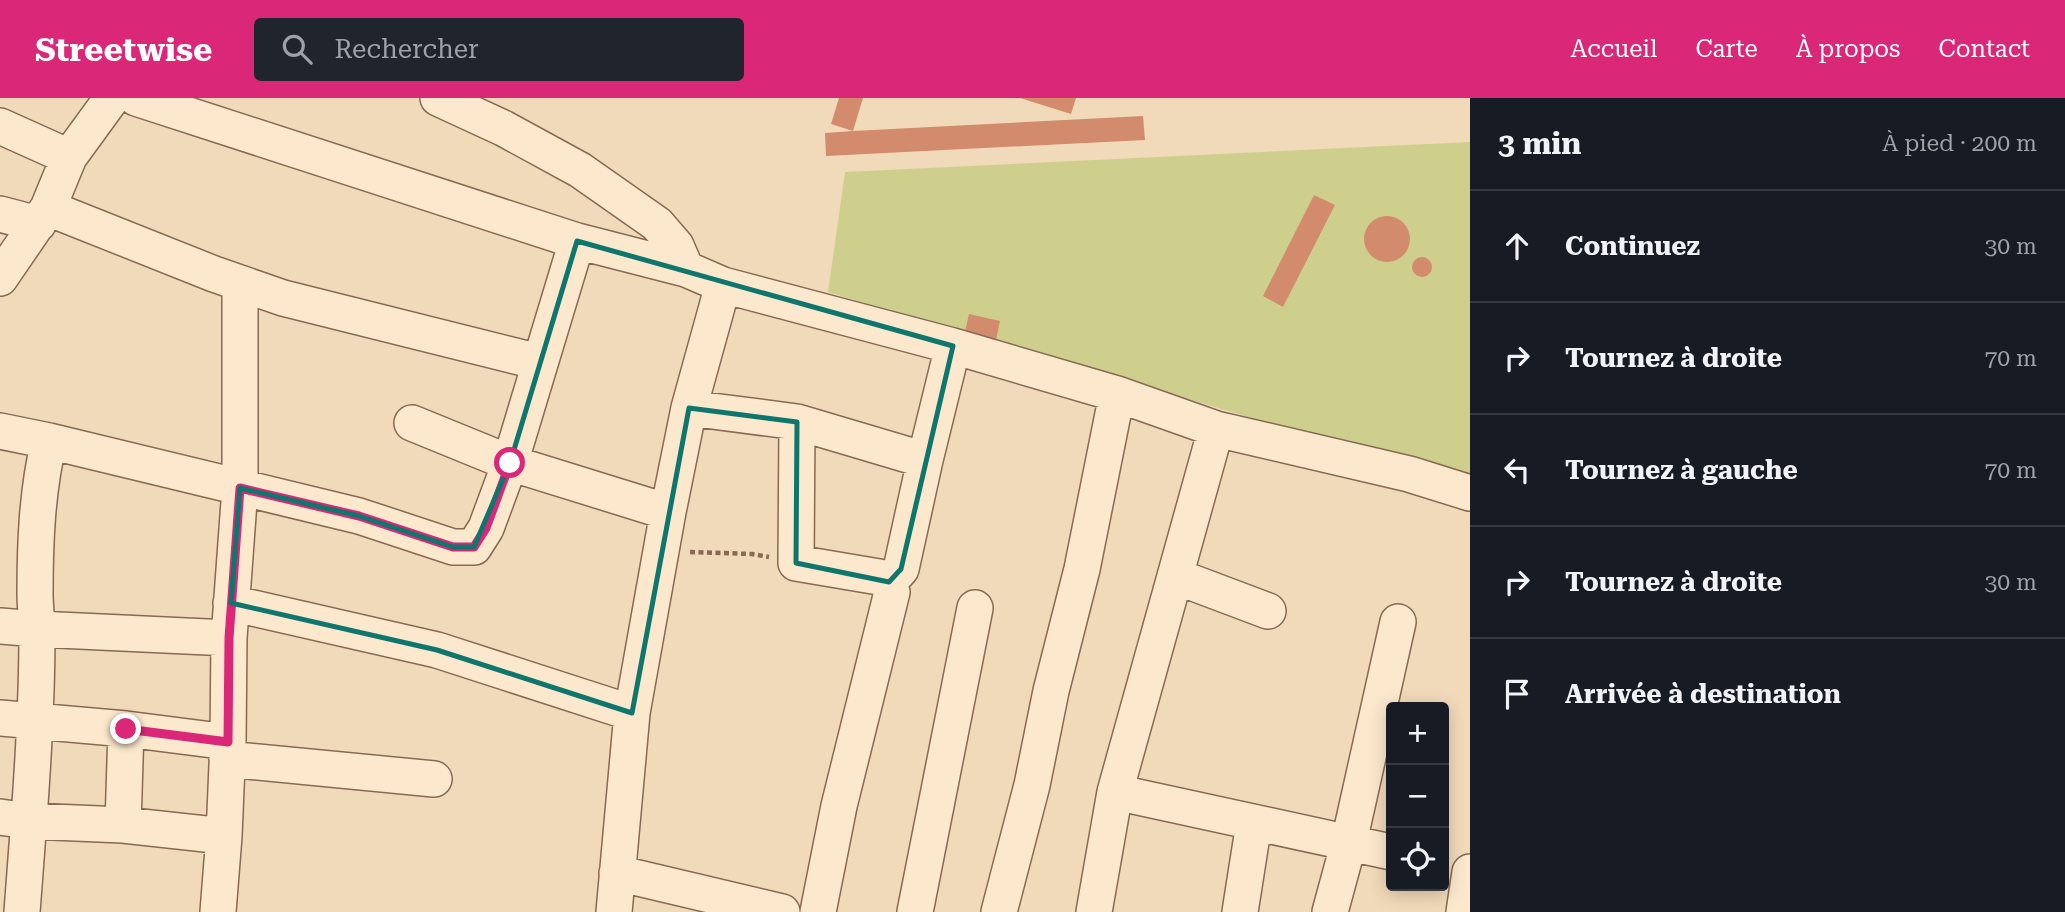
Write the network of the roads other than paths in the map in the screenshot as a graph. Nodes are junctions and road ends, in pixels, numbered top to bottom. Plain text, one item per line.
1 (111, 98) edge
2 (136, 98) edge
3 (438, 98) edge
4 (0, 126) edge
5 (69, 158) junction
6 (0, 214) edge
7 (43, 216) junction
8 (577, 241) junction
9 (686, 269) junction
10 (0, 278) edge
11 (240, 283) junction
12 (723, 285) junction
13 (953, 346) junction
14 (539, 362) junction
15 (1117, 394) junction
16 (689, 408) junction
17 (797, 422) junction
18 (412, 423) dead end
19 (1216, 429) junction
20 (0, 431) edge
21 (49, 441) junction
22 (925, 460) junction
23 (510, 463) junction
24 (240, 488) junction
25 (1470, 493) edge
26 (668, 512) junction
27 (1175, 576) junction
28 (889, 582) junction
29 (231, 603) junction
30 (975, 608) dead end
31 (1268, 611) dead end
32 (1398, 622) dead end
33 (0, 626) edge
34 (37, 629) junction
35 (229, 638) junction
36 (632, 713) junction
37 (17, 719) edge
38 (126, 729) junction
39 (227, 750) junction
40 (433, 779) dead end
41 (1115, 792) junction
42 (15, 819) edge
43 (1254, 823) junction
44 (123, 825) junction
45 (224, 836) junction
46 (1349, 842) junction
47 (1386, 851) edge
48 (1449, 865) edge
49 (1470, 871) edge
50 (617, 873) junction
51 (1103, 911) edge
52 (22, 912) edge
53 (218, 912) edge
54 (614, 912) edge
55 (782, 912) edge
56 (818, 912) edge
57 (915, 912) edge
58 (999, 912) edge
59 (1240, 912) edge
60 (1330, 912) edge
61 (1464, 912) edge

1 - 5 street
2 - 8 street
3 - 9 street
4 - 5 street
5 - 7 street
6 - 7 street
7 - 10 street
7 - 11 street
8 - 9 street
8 - 14 street
9 - 12 street
11 - 14 street
11 - 24 street
12 - 13 street
12 - 16 street
13 - 15 street
13 - 22 street
14 - 23 street
15 - 19 street
15 - 58 street
16 - 17 street
16 - 26 street
17 - 22 street
17 - 28 street
18 - 23 street
19 - 25 street
19 - 27 street
20 - 21 street
21 - 24 street
21 - 34 street
22 - 28 street
23 - 24 street
23 - 26 street
24 - 29 street
26 - 36 street
27 - 31 street
27 - 41 street
28 - 56 street
29 - 35 street
29 - 36 street
30 - 57 street
32 - 46 street
33 - 34 street
34 - 35 street
34 - 37 street
35 - 39 street
36 - 50 street
37 - 38 street
37 - 42 street
38 - 39 street
38 - 44 street
39 - 40 street
39 - 45 street
41 - 43 street
41 - 51 street
42 - 44 street
42 - 52 street
43 - 46 street
43 - 59 street
44 - 45 street
45 - 53 street
46 - 47 street
46 - 60 street
48 - 49 street
49 - 61 street
50 - 54 street
50 - 55 street

